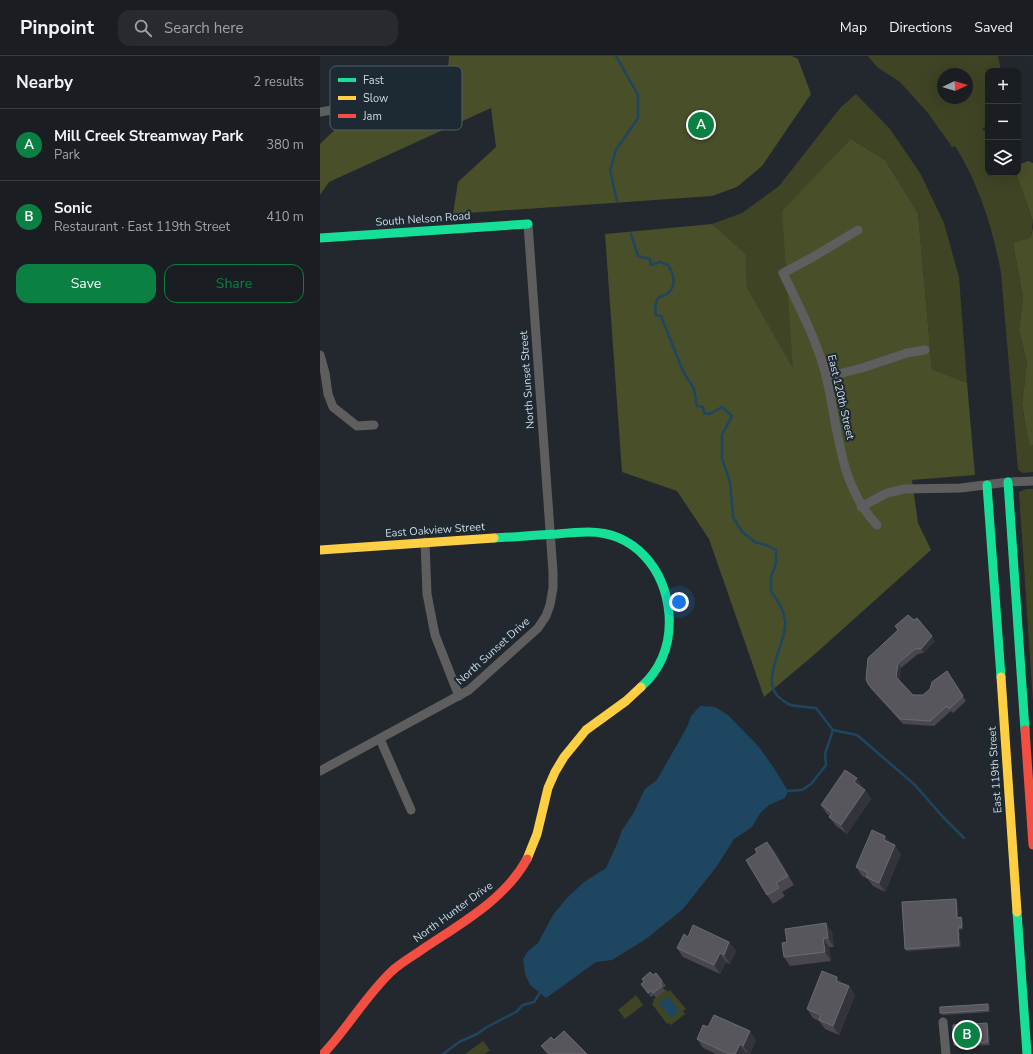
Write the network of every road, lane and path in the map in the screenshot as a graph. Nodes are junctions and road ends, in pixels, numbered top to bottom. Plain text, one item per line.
1 (330, 110) edge
2 (320, 112) edge
3 (528, 224) joint
4 (858, 230) dead end
5 (320, 238) edge
6 (925, 350) dead end
7 (320, 355) edge
8 (826, 377) junction
9 (374, 425) dead end
10 (1033, 481) edge
11 (1008, 482) junction
12 (987, 485) junction
13 (861, 507) junction
14 (877, 525) dead end
15 (551, 534) junction
16 (425, 542) junction
17 (320, 550) edge
18 (459, 696) junction
19 (380, 739) junction
20 (320, 771) edge
21 (411, 810) dead end
22 (1033, 845) edge
23 (943, 1022) dead end
24 (321, 1054) edge
25 (946, 1054) edge
26 (1027, 1054) edge

1 - 2 street
3 - 5 street, South Nelson Road
3 - 15 street, North Sunset Street
4 - 8 street, East 120th Street
6 - 8 street
7 - 9 street
8 - 13 street, East 120th Street
10 - 11 street
11 - 12 street
11 - 22 street
12 - 13 street
12 - 26 street, East 119th Street
13 - 14 street, East 120th Street
15 - 16 street, East Oakview Street
15 - 18 street, North Sunset Drive
15 - 24 street, North Hunter Drive
16 - 17 street, East Oakview Street
16 - 18 street
18 - 19 street, North Sunset Drive
19 - 20 street, North Sunset Drive
19 - 21 street
23 - 25 street

